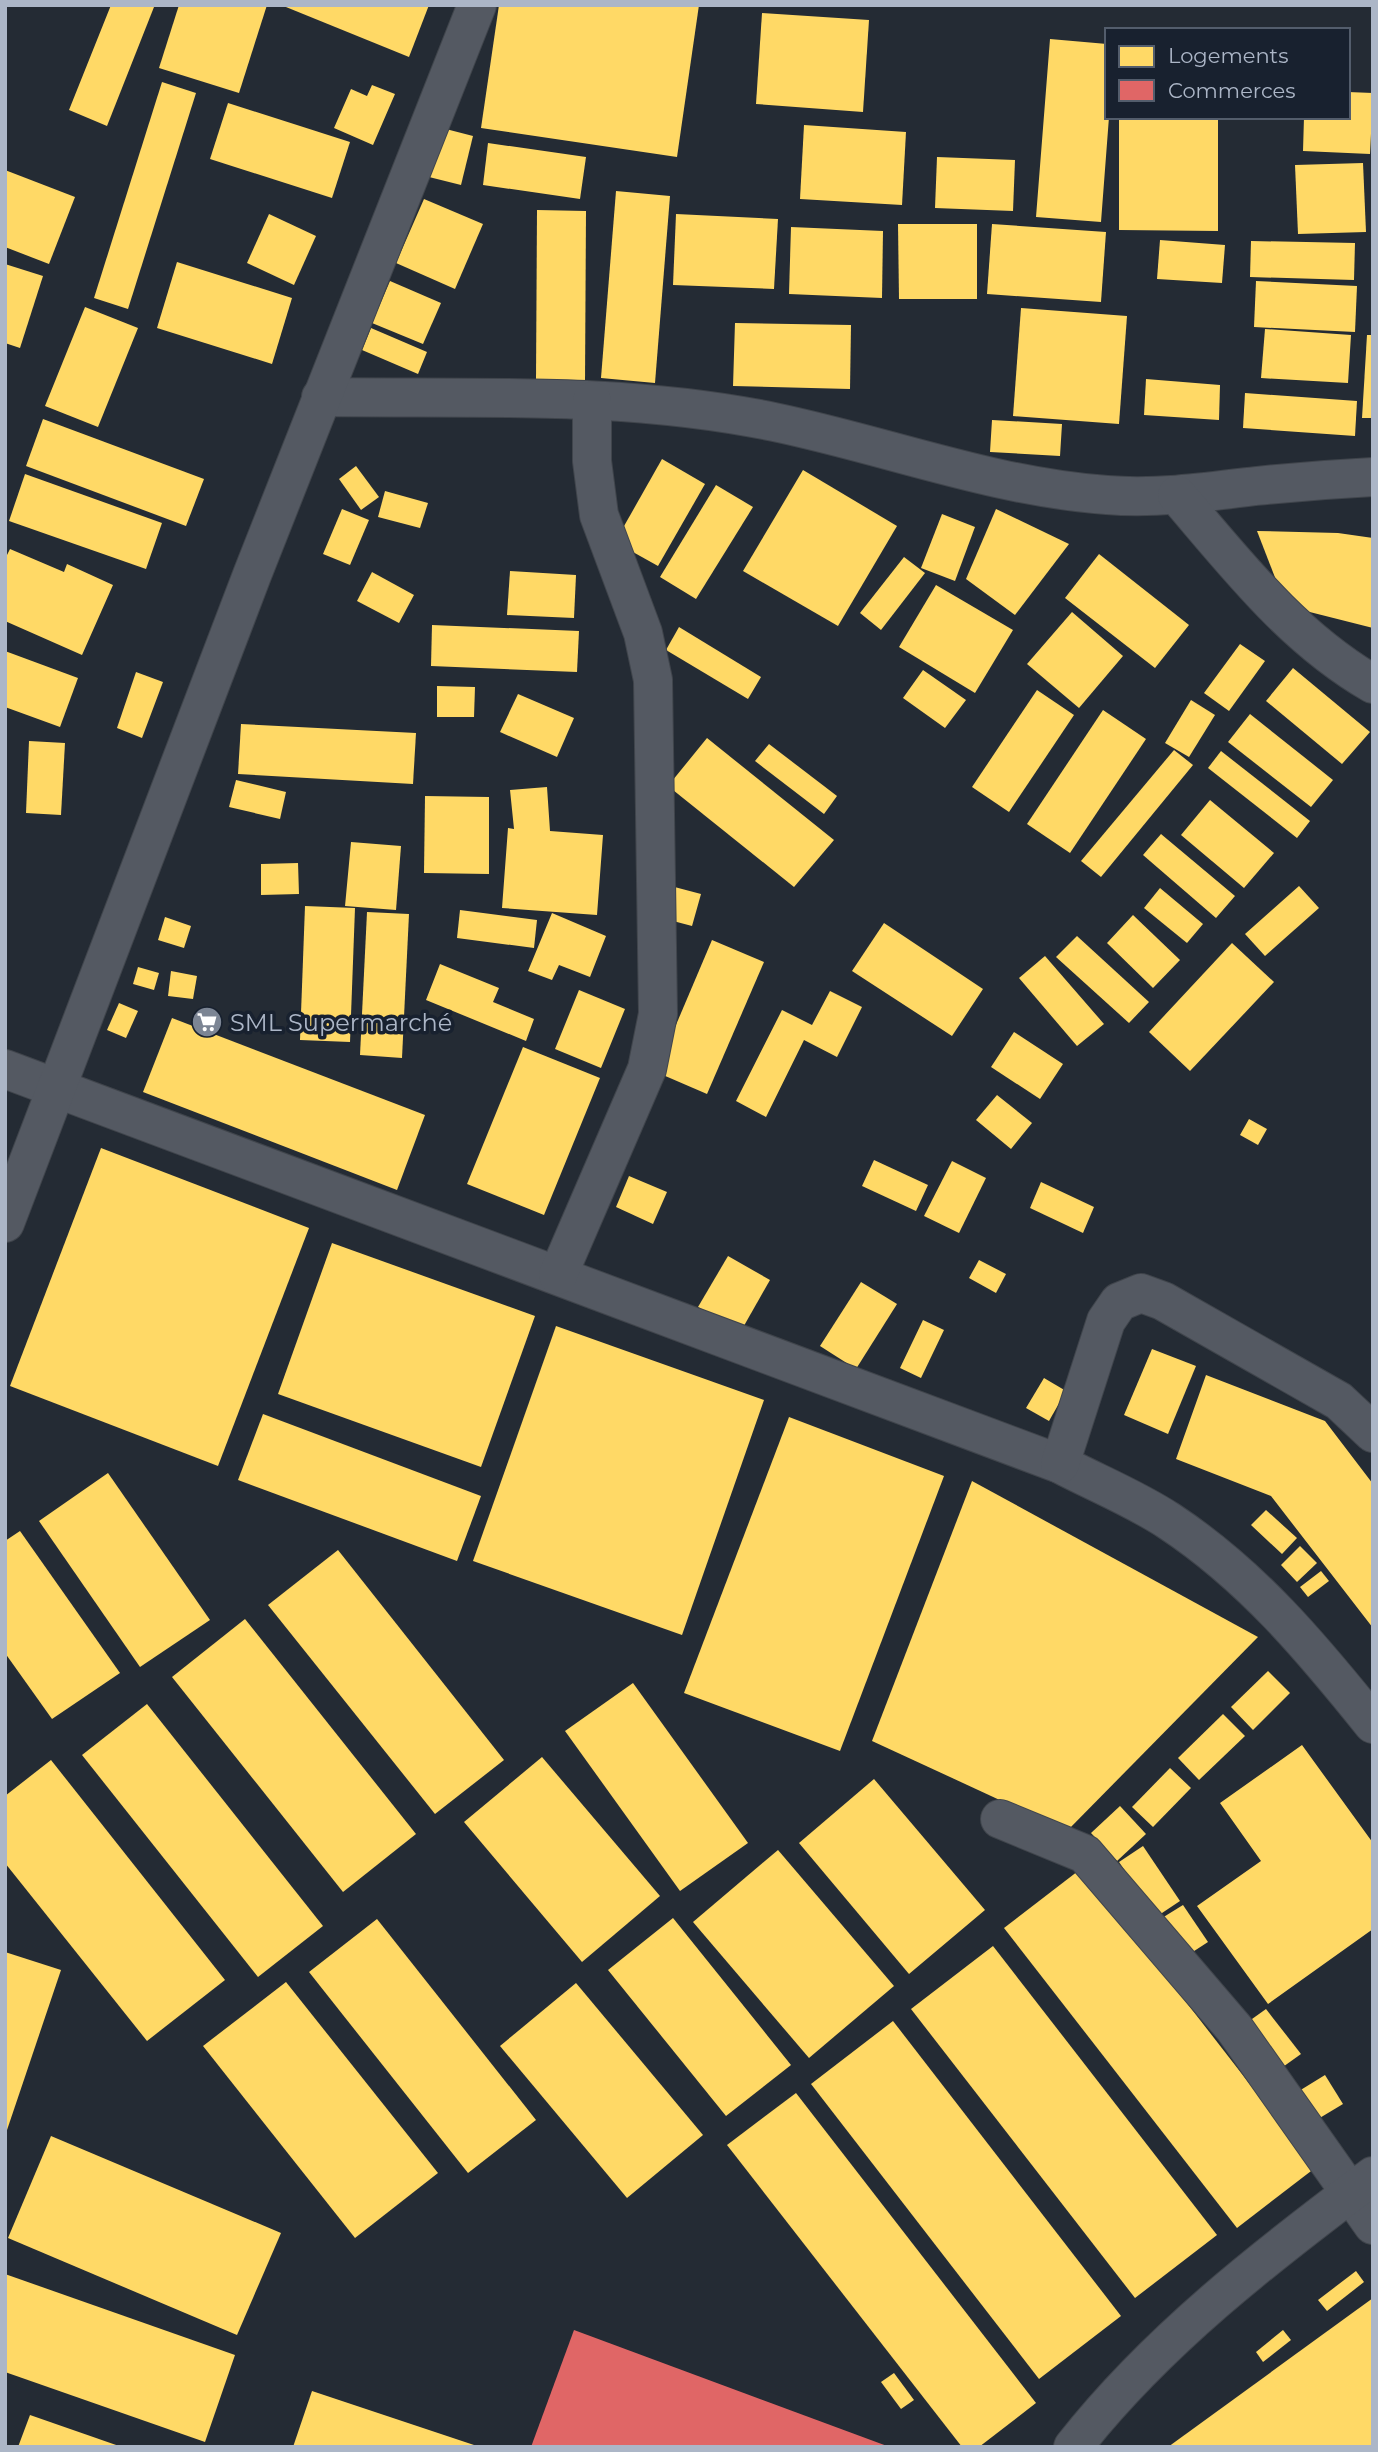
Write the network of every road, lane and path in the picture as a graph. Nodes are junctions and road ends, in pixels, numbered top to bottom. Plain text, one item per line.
1 (477, 5) edge
2 (321, 397) junction
3 (592, 401) junction
4 (1373, 477) edge
5 (1177, 495) junction
6 (1373, 684) edge
7 (5, 1069) edge
8 (57, 1088) junction
9 (5, 1223) edge
10 (558, 1275) junction
11 (1373, 1433) edge
12 (1060, 1464) junction
13 (1373, 1724) edge
14 (1000, 1819) dead end
15 (1361, 2184) edge
16 (1373, 2225) edge
17 (1073, 2447) edge

1 - 2 street
2 - 3 street
2 - 8 street
3 - 5 street
3 - 10 street
4 - 5 street
5 - 6 street
7 - 8 street
8 - 9 street
8 - 10 street
10 - 12 street
11 - 12 street
12 - 13 street
14 - 15 street
15 - 16 street
15 - 17 street

